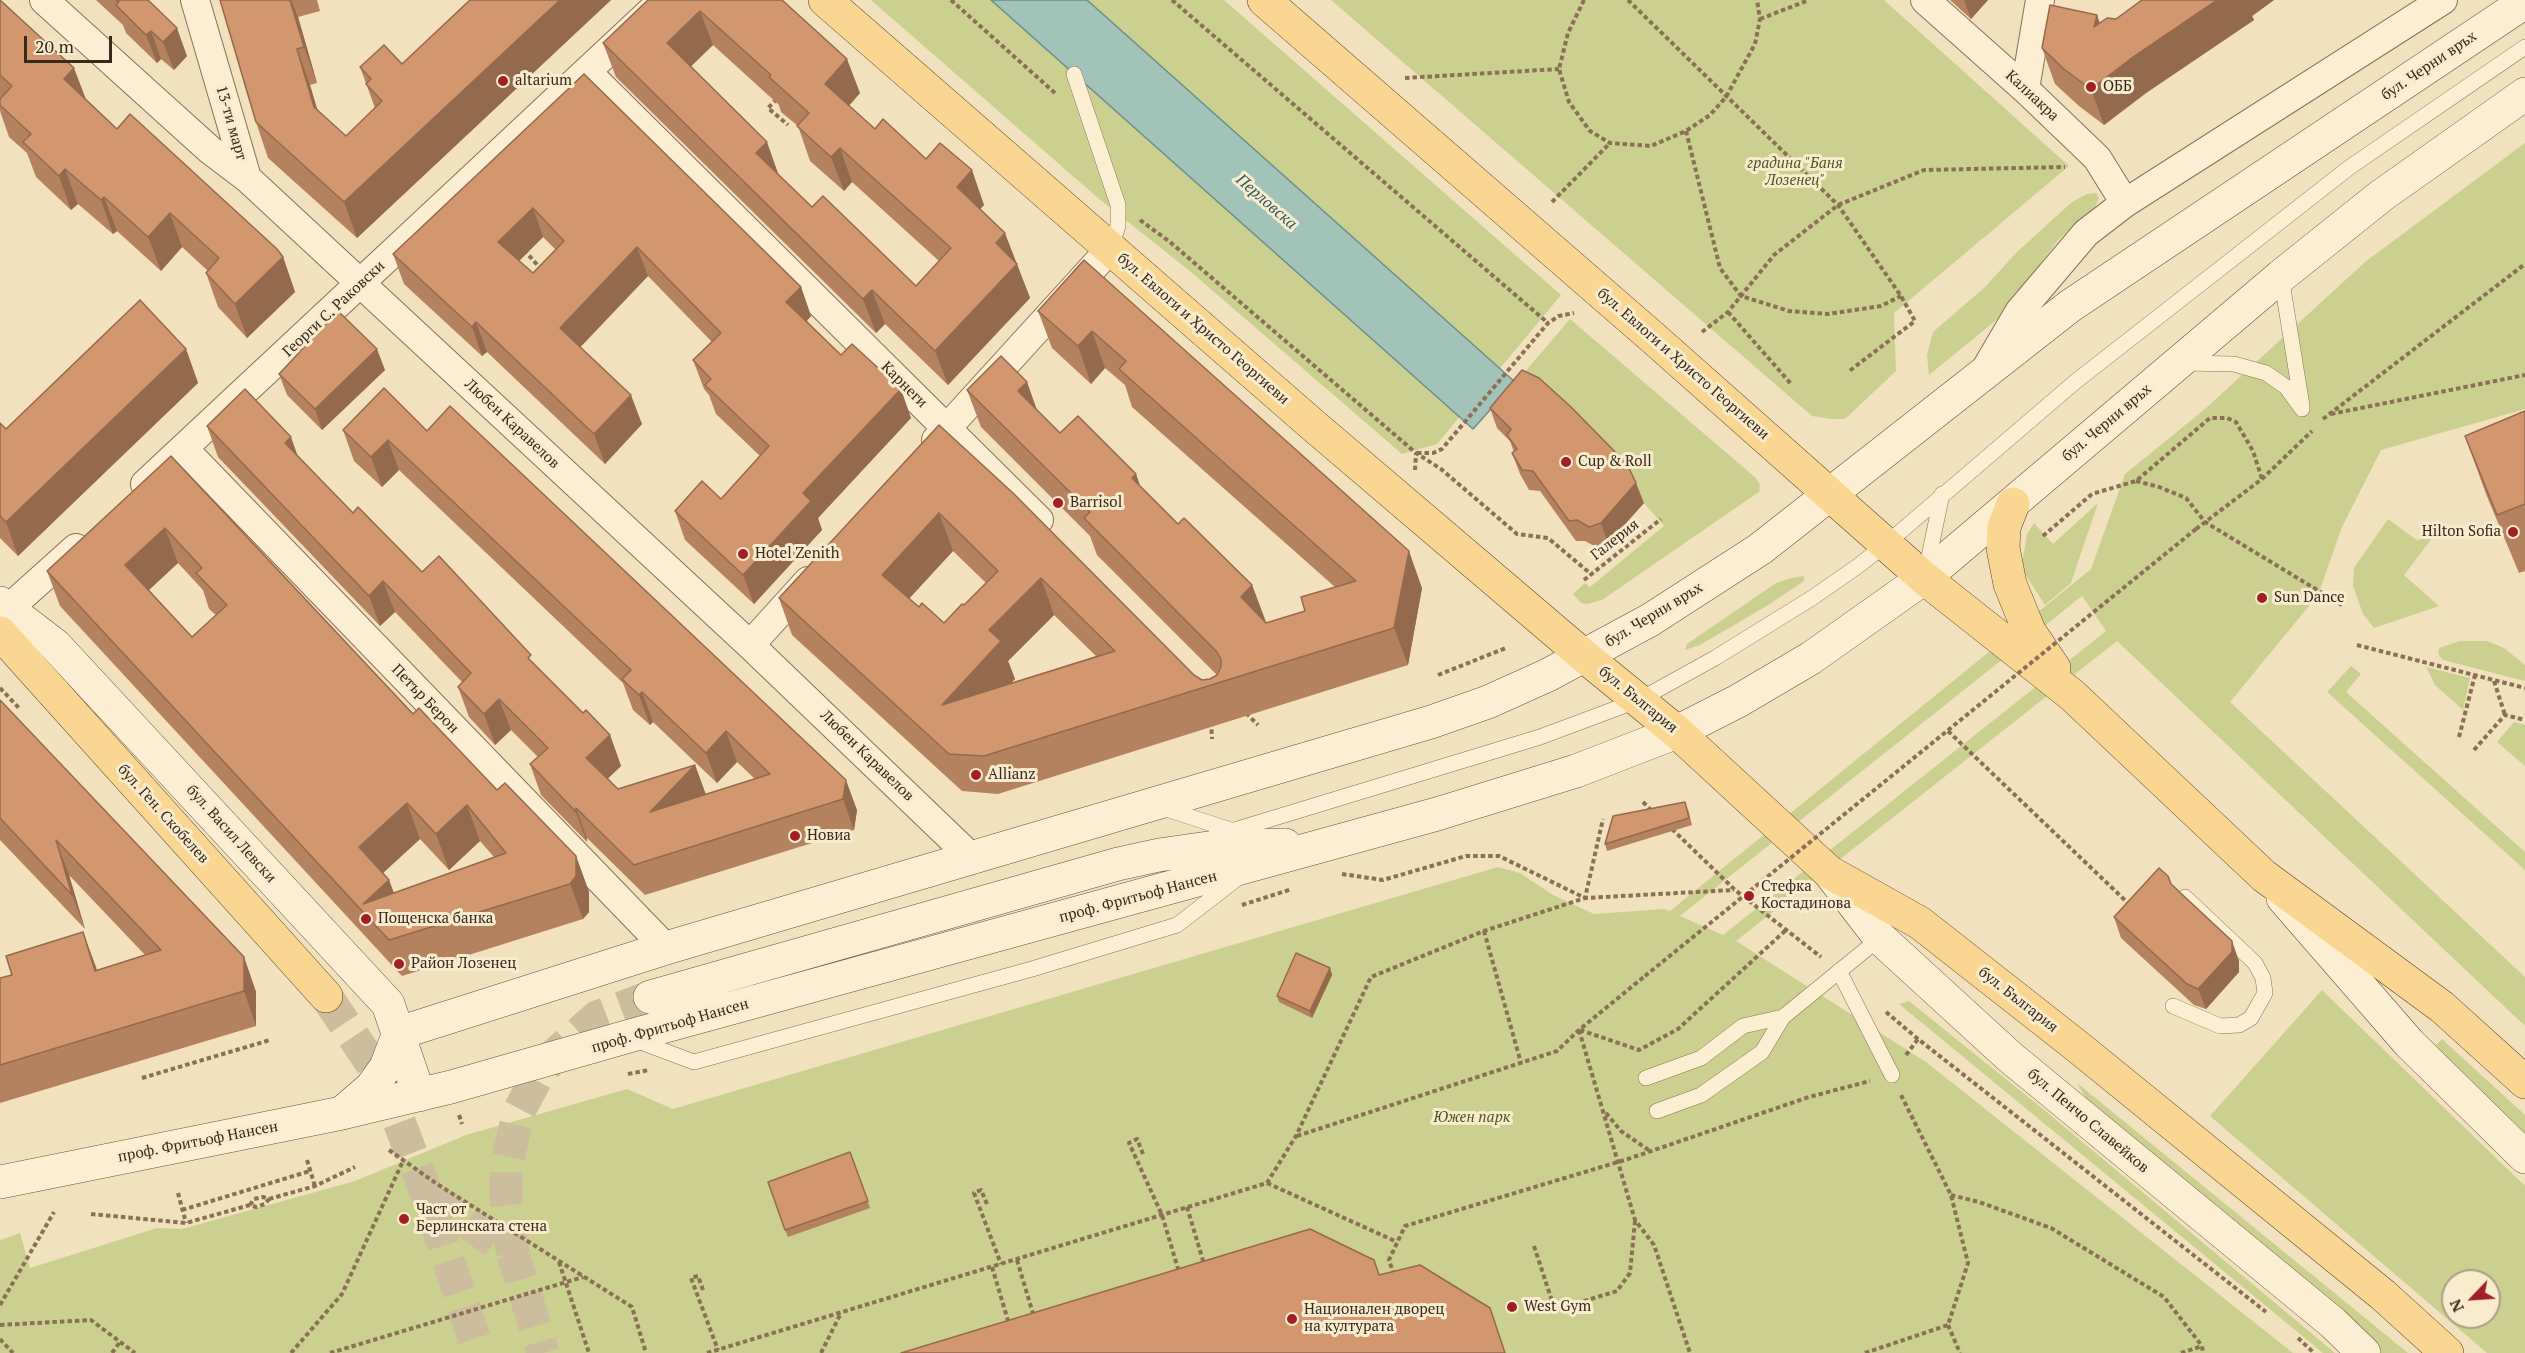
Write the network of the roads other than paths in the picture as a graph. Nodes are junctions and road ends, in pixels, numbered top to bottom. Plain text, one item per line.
1 (44, 0) edge
2 (195, 0) edge
3 (663, 0) edge
4 (825, 0) edge
5 (1263, 0) edge
6 (1925, 0) edge
7 (2040, 0) edge
8 (2443, 0) edge
9 (2525, 2) edge
10 (2525, 47) edge
11 (587, 72) junction
12 (1074, 74) dead end
13 (2025, 89) junction
14 (2525, 94) edge
15 (247, 178) junction
16 (2125, 203) junction
17 (1110, 249) junction
18 (2281, 276) junction
19 (361, 284) junction
20 (2177, 363) junction
21 (1980, 377) junction
22 (948, 428) junction
23 (184, 449) junction
24 (922, 456) edge
25 (1830, 494) junction
26 (1942, 494) junction
27 (127, 501) edge
28 (2013, 504) junction
29 (93, 531) edge
30 (1061, 542) edge
31 (1886, 544) junction
32 (829, 559) edge
33 (1924, 578) junction
34 (2, 615) edge
35 (750, 645) junction
36 (1584, 656) junction
37 (2072, 694) junction
38 (1639, 700) junction
39 (1677, 732) junction
40 (1152, 805) junction
41 (1231, 830) junction
42 (1159, 855) junction
43 (972, 858) junction
44 (1337, 859) junction
45 (1829, 872) junction
46 (2264, 876) junction
47 (2186, 897) edge
48 (1880, 938) junction
49 (666, 948) junction
50 (1839, 971) junction
51 (326, 996) tunnel mouth
52 (650, 997) tunnel mouth
53 (2173, 1006) dead end
54 (1783, 1017) junction
55 (399, 1033) junction
56 (1892, 1075) road end
57 (1646, 1078) dead end
58 (2525, 1082) edge
59 (419, 1095) junction
60 (1657, 1111) dead end
61 (342, 1113) junction
62 (2525, 1157) edge
63 (0, 1182) edge
64 (2364, 1353) edge
65 (2447, 1353) edge

1 - 15 street, Любен Каравелов
2 - 15 street, 13-ти март
3 - 11 street, Георги С. Раковски
4 - 17 main road, бул. Евлоги и Христо Георгиеви
5 - 25 main road, бул. Евлоги и Христо Георгиеви
6 - 13 street, Калиакра
7 - 13 street
8 - 16 street, бул. Черни връх
9 - 21 main road, бул. Черни връх
10 - 26 lane
11 - 19 street, Георги С. Раковски
11 - 22 street, Карнеги
12 - 17 lane
13 - 16 street, Калиакра
14 - 18 main road, бул. Черни връх
15 - 19 street, Любен Каравелов
16 - 21 street, бул. Черни връх
17 - 22 street
17 - 36 main road, бул. Евлоги и Христо Георгиеви
18 - 20 main road, бул. Черни връх
18 - 20 lane
19 - 23 street, Георги С. Раковски
19 - 35 street, Любен Каравелов
20 - 28 main road, бул. Черни връх
21 - 25 main road, бул. Черни връх
22 - 24 street
22 - 30 street, Карнеги
23 - 27 street, Георги С. Раковски
23 - 49 street, Петър Берон
25 - 31 main road
25 - 36 main road, бул. Черни връх
26 - 31 lane
26 - 33 lane
28 - 33 main road, бул. Черни връх
28 - 37 main road
29 - 34 street
31 - 33 main road
31 - 38 lane
32 - 35 street
33 - 37 main road
33 - 39 main road, бул. Черни връх
34 - 51 main road, бул. Ген. Скобелев
34 - 55 main road, бул. Васил Левски
35 - 43 street, Любен Каравелов
36 - 38 main road, бул. България
36 - 40 main road
37 - 46 main road
38 - 39 main road, бул. България
38 - 41 lane
39 - 44 main road, проф. Фритьоф Нансен
39 - 45 main road, бул. България
40 - 41 lane
40 - 43 main road
41 - 42 lane
42 - 44 main road, проф. Фритьоф Нансен
42 - 52 main road, проф. Фритьоф Нансен
43 - 49 main road
44 - 59 main road, проф. Фритьоф Нансен
45 - 48 main road, бул. Пенчо Славейков
45 - 65 main road, бул. България
46 - 58 main road
46 - 62 main road
47 - 53 lane
48 - 50 lane
48 - 64 main road, бул. Пенчо Славейков
49 - 55 main road
50 - 54 lane
50 - 56 lane
54 - 57 lane
54 - 60 lane
55 - 59 main road, бул. Васил Левски
55 - 61 main road
59 - 61 main road, проф. Фритьоф Нансен
61 - 63 main road, проф. Фритьоф Нансен

